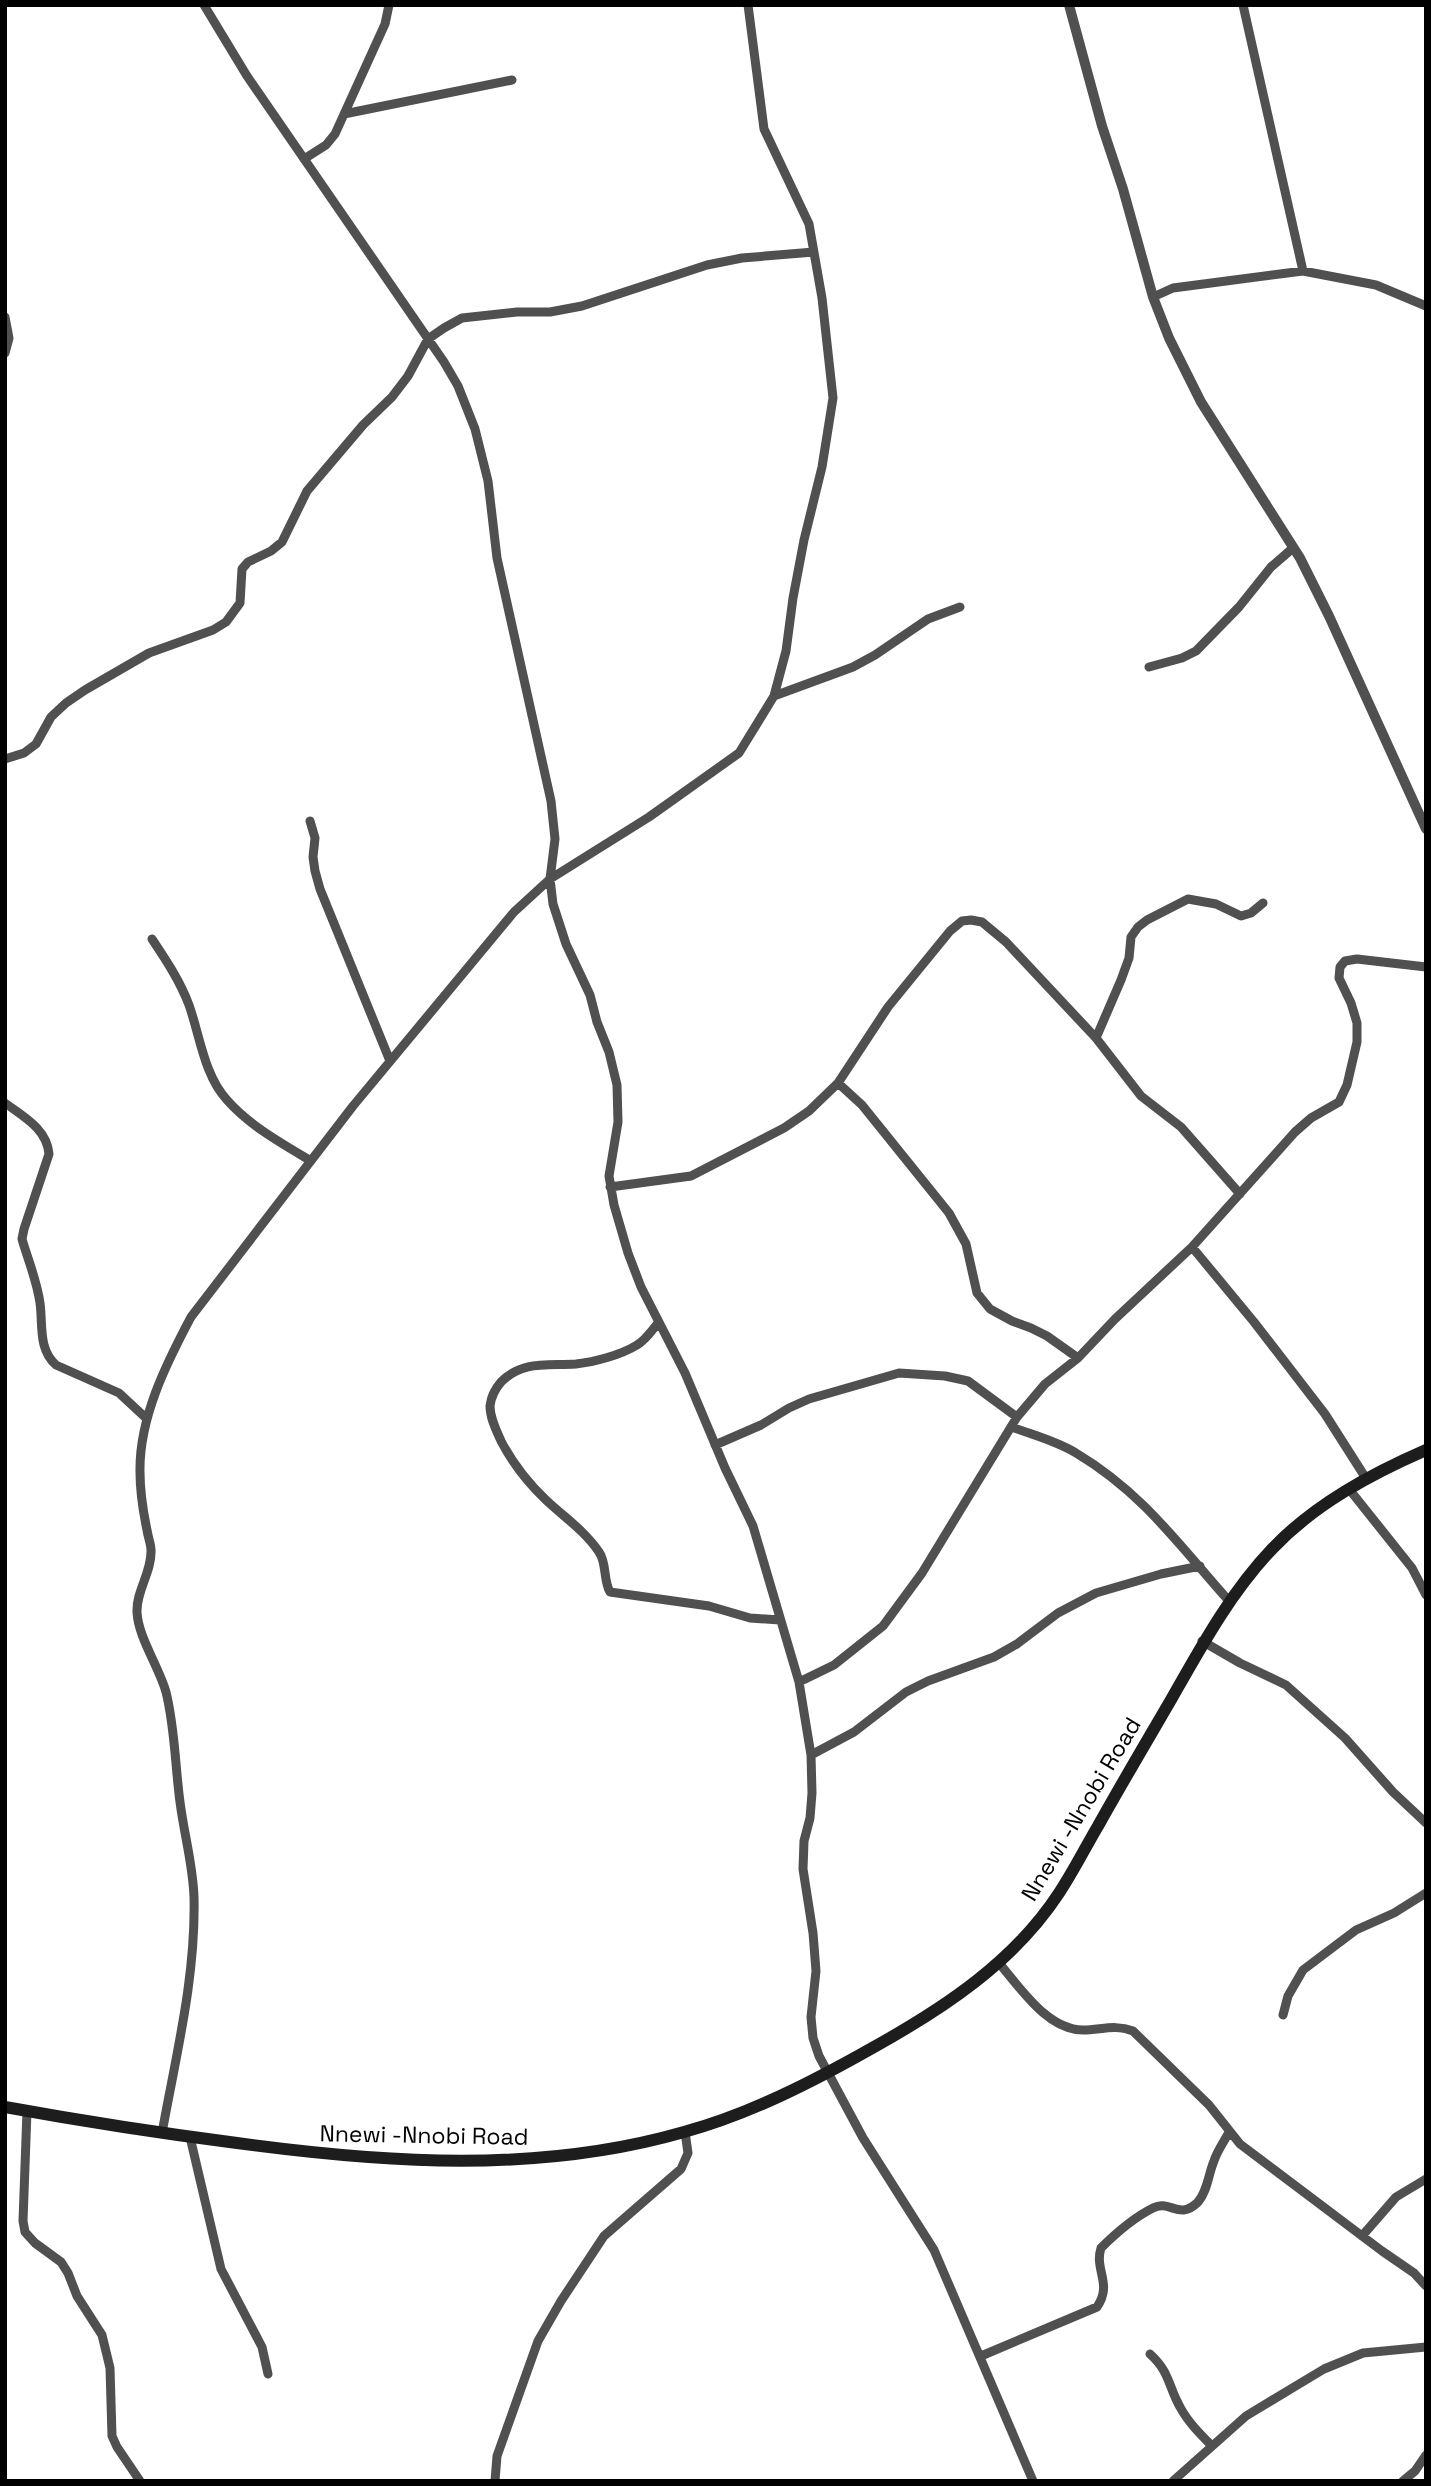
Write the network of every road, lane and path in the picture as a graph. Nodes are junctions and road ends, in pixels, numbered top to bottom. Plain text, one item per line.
1 (204, 5) edge
2 (389, 5) edge
3 (748, 5) edge
4 (1069, 5) edge
5 (1243, 5) edge
6 (512, 80) dead end
7 (344, 114) junction
8 (304, 159) junction
9 (814, 251) junction
10 (1303, 271) junction
11 (1153, 297) junction
12 (1426, 306) edge
13 (5, 317) edge
14 (428, 339) junction
15 (5, 353) edge
16 (1293, 548) junction
17 (960, 607) dead end
18 (1149, 667) dead end
19 (774, 696) junction
20 (5, 759) edge
21 (310, 821) dead end
22 (1426, 830) edge
23 (550, 880) junction
24 (1263, 903) dead end
25 (152, 939) dead end
26 (1426, 967) edge
27 (1096, 1038) junction
28 (390, 1061) junction
29 (838, 1083) junction
30 (5, 1103) edge
31 (310, 1161) junction
32 (610, 1188) junction
33 (1240, 1194) junction
34 (1192, 1247) junction
35 (659, 1322) junction
36 (1078, 1358) junction
37 (1017, 1417) junction
38 (147, 1419) junction
39 (1012, 1427) junction
40 (715, 1445) junction
41 (1426, 1450) edge
42 (1367, 1480) junction
43 (1349, 1489) junction
44 (1200, 1566) junction
45 (1426, 1595) edge
46 (1229, 1601) junction
47 (780, 1620) junction
48 (1202, 1642) junction
49 (799, 1682) junction
50 (811, 1755) junction
51 (1426, 1823) edge
52 (1426, 1893) edge
53 (998, 1962) junction
54 (1283, 2015) dead end
55 (828, 2073) junction
56 (5, 2107) edge
57 (27, 2111) junction
58 (685, 2132) junction
59 (1229, 2132) junction
60 (162, 2133) junction
61 (190, 2137) junction
62 (1426, 2179) edge
63 (1362, 2236) junction
64 (1426, 2286) edge
65 (1426, 2347) edge
66 (1150, 2354) dead end
67 (981, 2356) junction
68 (268, 2374) dead end
69 (1212, 2446) junction
70 (1426, 2455) edge
71 (140, 2481) edge
72 (495, 2481) edge
73 (1033, 2481) edge
74 (1173, 2481) edge
75 (1403, 2481) edge

1 - 8 street
2 - 7 street
3 - 9 street
4 - 11 street
5 - 10 street
6 - 7 street
7 - 8 street
8 - 14 street
9 - 14 street
9 - 19 street
10 - 11 street
10 - 12 street
11 - 16 street
13 - 15 street
14 - 20 street
14 - 23 street
16 - 18 street
16 - 22 street
17 - 19 street
19 - 23 street
21 - 28 street
23 - 28 street
23 - 32 street
24 - 27 street
25 - 31 street
26 - 33 street
27 - 29 street
27 - 33 street
28 - 31 street
29 - 32 street
29 - 36 street
30 - 38 street
31 - 38 street
32 - 35 street
33 - 34 street
34 - 36 street
34 - 42 street
35 - 40 street
35 - 47 street
36 - 37 street
37 - 39 street
37 - 40 street
38 - 60 street
39 - 44 street
39 - 49 street
40 - 47 street
41 - 42 main road, Nnewi -Nnobi Road
42 - 43 main road, Nnewi -Nnobi Road
43 - 45 street
43 - 46 main road, Nnewi -Nnobi Road
44 - 46 street
44 - 50 street
46 - 48 main road, Nnewi -Nnobi Road
47 - 49 street
48 - 51 street
48 - 53 main road, Nnewi -Nnobi Road
49 - 50 street
50 - 55 street
52 - 54 street
53 - 55 main road, Nnewi -Nnobi Road
53 - 59 street
55 - 58 main road, Nnewi -Nnobi Road
55 - 67 street
56 - 57 main road, Nnewi -Nnobi Road
57 - 60 main road, Nnewi -Nnobi Road
57 - 71 street
58 - 61 main road, Nnewi -Nnobi Road
58 - 72 street
59 - 63 street
59 - 67 street
60 - 61 main road, Nnewi -Nnobi Road
61 - 68 street
62 - 63 street
63 - 64 street
65 - 69 street
66 - 69 street
67 - 73 street
69 - 74 street
70 - 75 street

